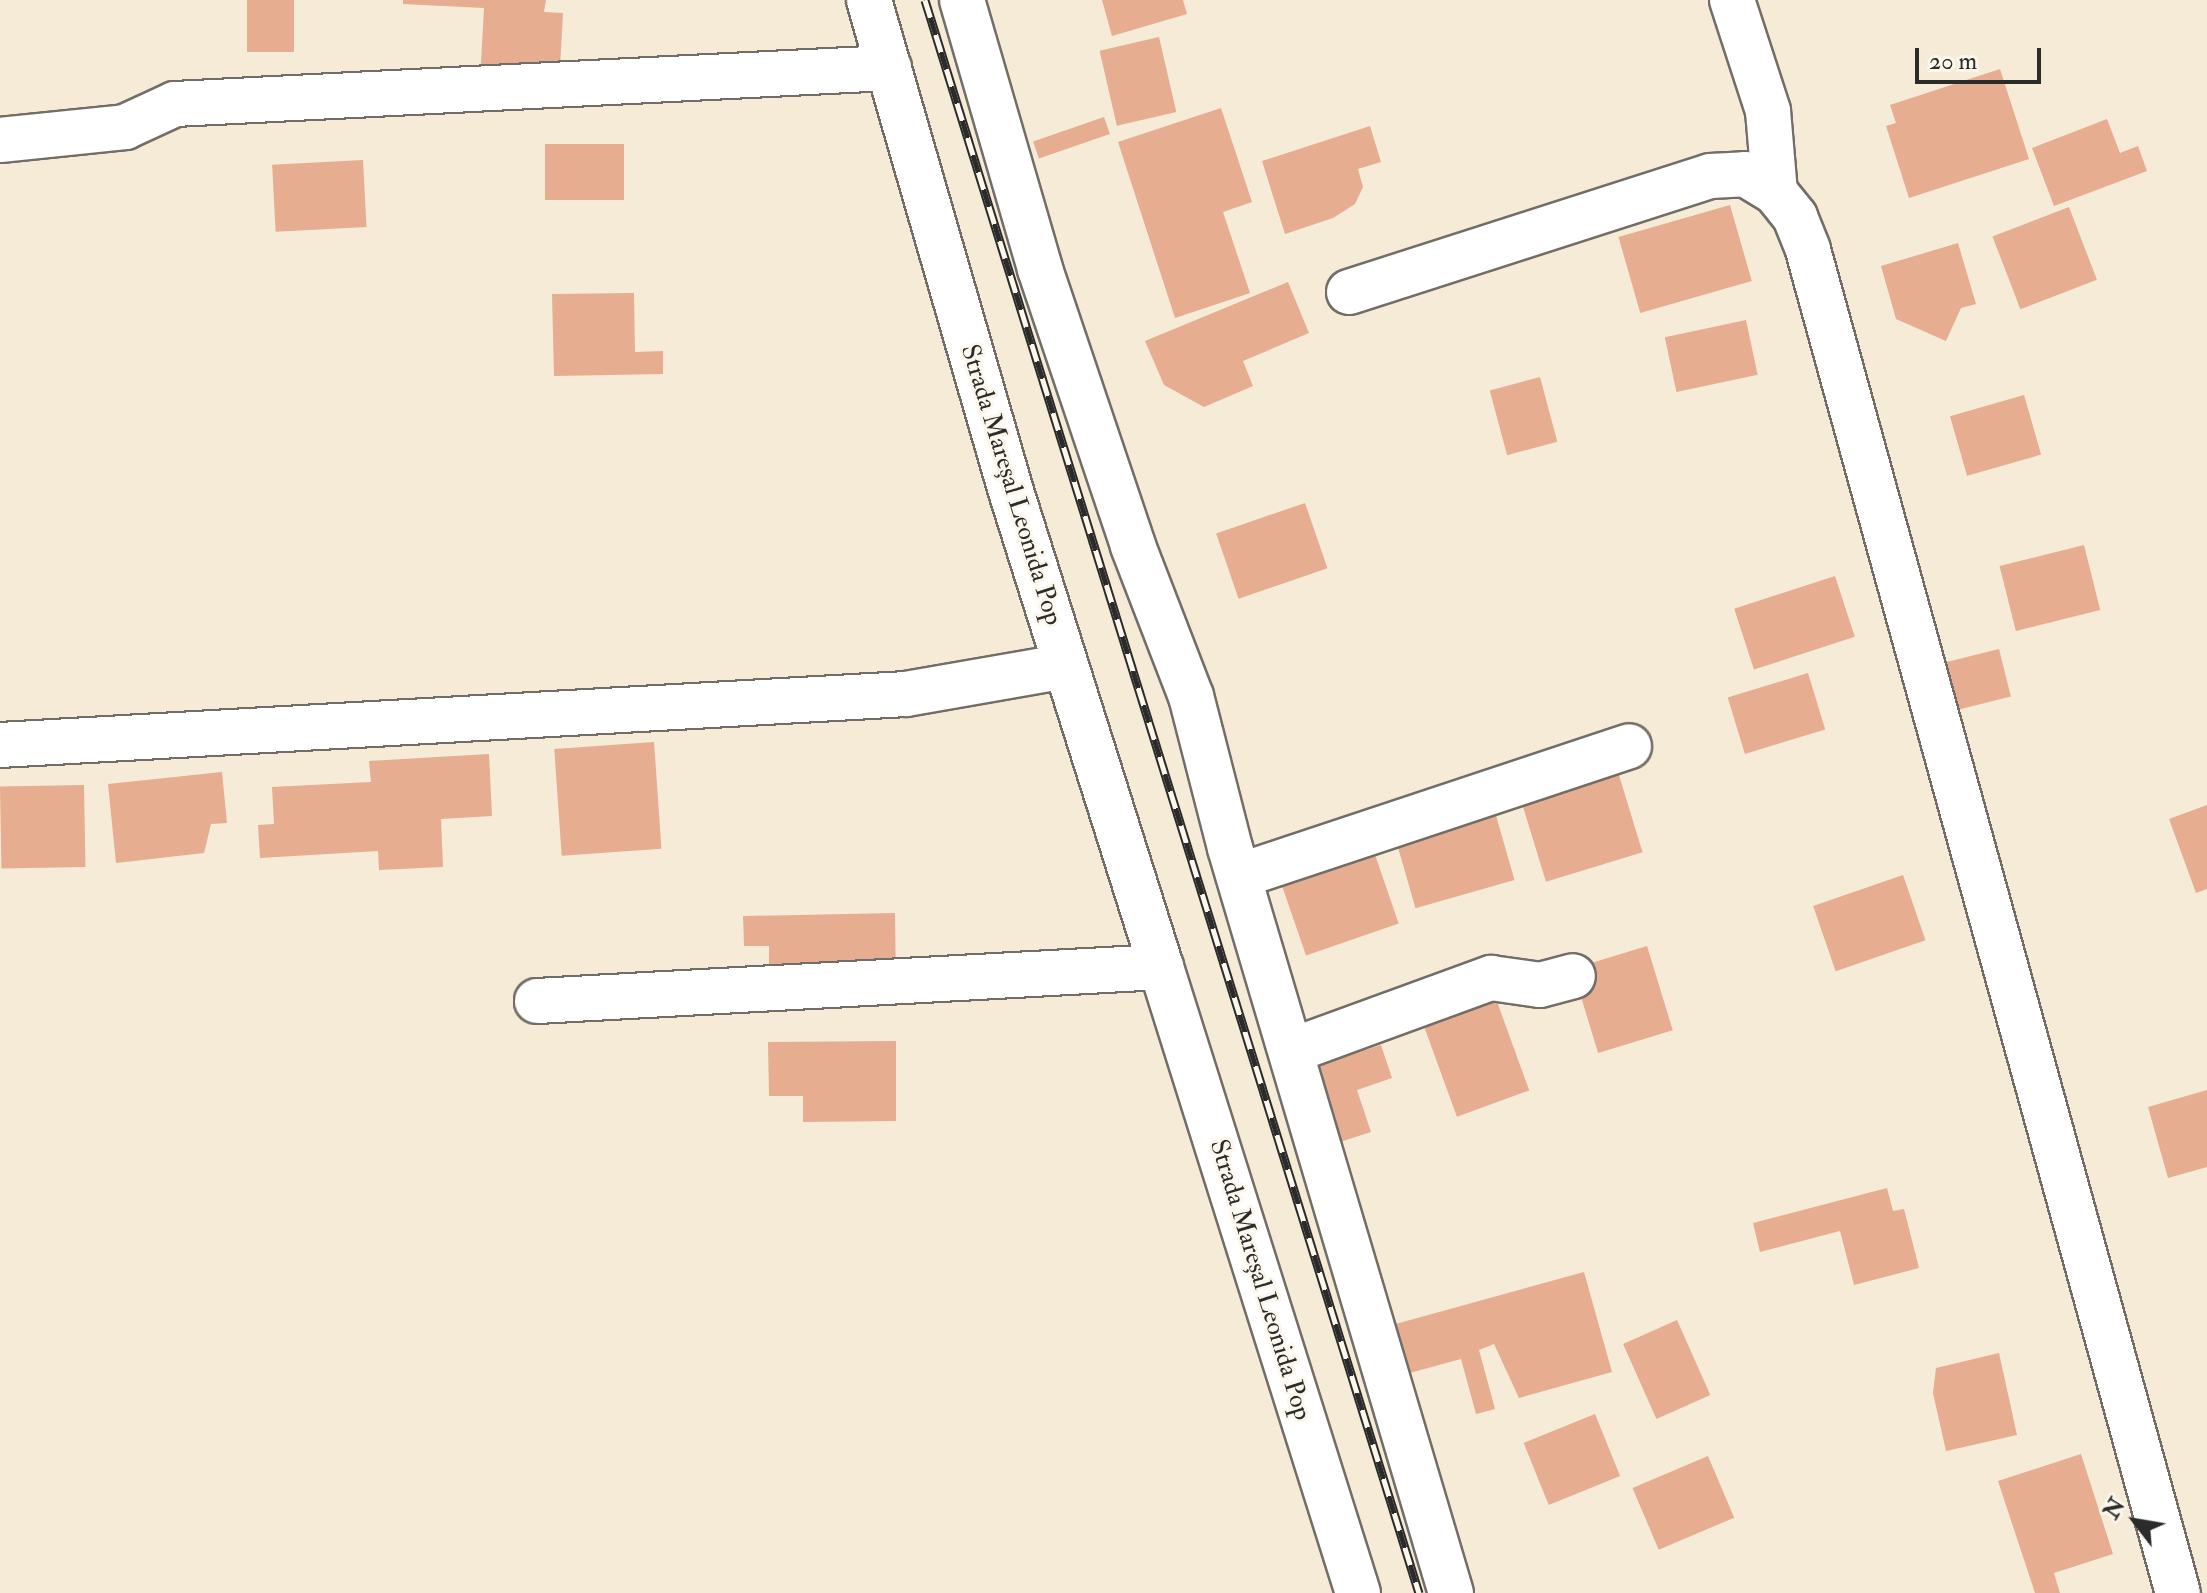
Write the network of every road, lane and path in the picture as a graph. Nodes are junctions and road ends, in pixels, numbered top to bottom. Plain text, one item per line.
1 (869, 0) edge
2 (962, 0) edge
3 (1732, 0) edge
4 (889, 68) junction
5 (0, 140) edge
6 (1775, 192) junction
7 (1349, 292) dead end
8 (1066, 666) junction
9 (0, 745) edge
10 (1629, 746) dead end
11 (1239, 876) junction
12 (1161, 967) junction
13 (1573, 976) dead end
14 (537, 1001) dead end
15 (1291, 1051) junction
16 (1358, 1593) edge
17 (1451, 1593) edge
18 (2178, 1593) edge

1 - 4 street, Strada Mareșal Leonida Pop
2 - 11 street
3 - 6 street
4 - 5 street
4 - 8 street, Strada Mareșal Leonida Pop
6 - 7 street
6 - 18 street
8 - 9 street
8 - 12 street, Strada Mareșal Leonida Pop
10 - 11 street
11 - 15 street
12 - 14 street
12 - 16 street, Strada Mareșal Leonida Pop
13 - 15 street
15 - 17 street

